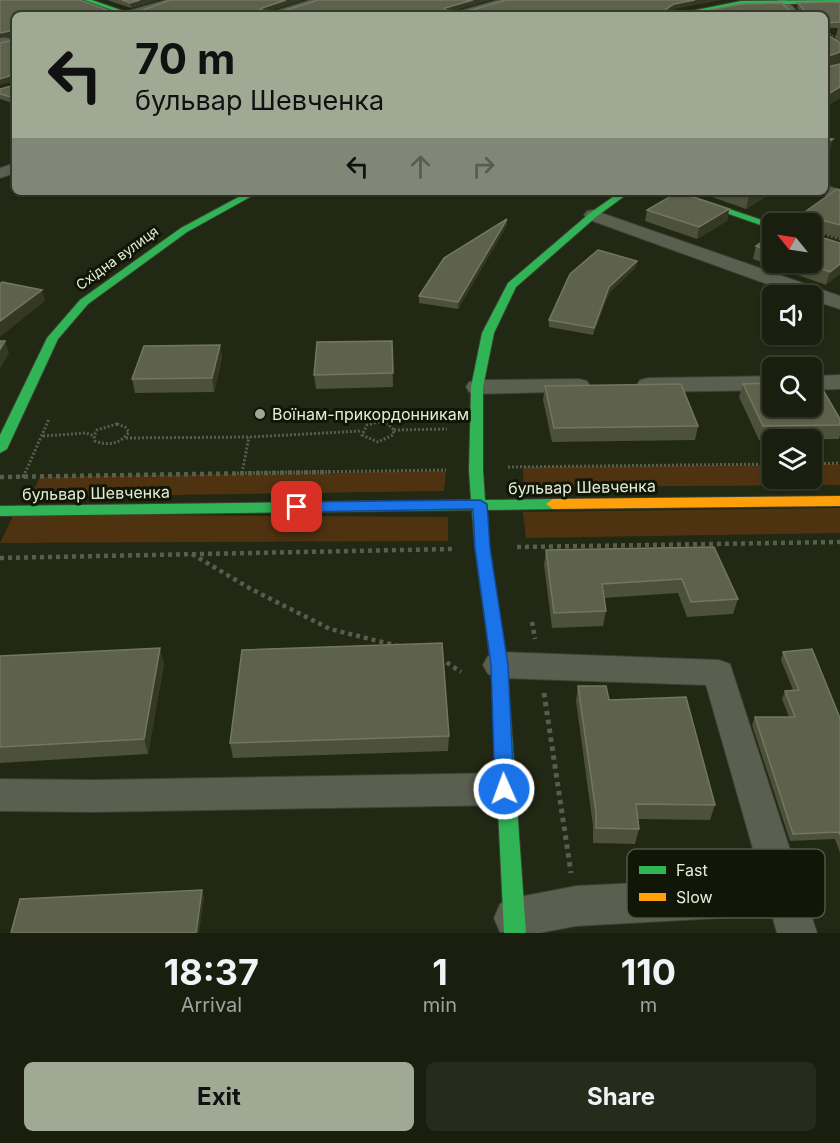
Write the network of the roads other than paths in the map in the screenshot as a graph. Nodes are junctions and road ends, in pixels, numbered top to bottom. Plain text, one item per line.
1 (87, 0) edge
2 (178, 0) edge
3 (321, 0) edge
4 (510, 0) edge
5 (780, 1) edge
6 (840, 1) edge
7 (120, 12) edge
8 (133, 12) edge
9 (279, 12) edge
10 (463, 12) edge
11 (691, 12) edge
12 (793, 12) edge
13 (249, 195) edge
14 (622, 195) edge
15 (679, 195) edge
16 (593, 215) junction
17 (762, 223) edge
18 (840, 303) edge
19 (762, 383) edge
20 (822, 383) edge
21 (839, 384) edge
22 (631, 385) edge
23 (595, 386) edge
24 (477, 387) junction
25 (0, 449) edge
26 (840, 501) edge
27 (480, 504) junction
28 (0, 511) edge
29 (499, 665) junction
30 (504, 789) junction
31 (0, 795) edge
32 (772, 849) edge
33 (627, 903) edge
34 (793, 918) edge
35 (515, 925) edge
36 (797, 933) edge

1 - 7 street
2 - 8 street
3 - 9 street
4 - 10 street
5 - 6 street
5 - 11 street
5 - 12 street
13 - 25 street, Східна вулиця
14 - 16 street
15 - 17 street
16 - 18 street
16 - 24 street
19 - 22 street
20 - 21 street
23 - 24 street
24 - 27 street
26 - 27 street, бульвар Шевченка
27 - 28 street, бульвар Шевченка
27 - 29 street
29 - 30 street
29 - 32 street
30 - 31 street
30 - 35 street
33 - 35 street
34 - 36 street

